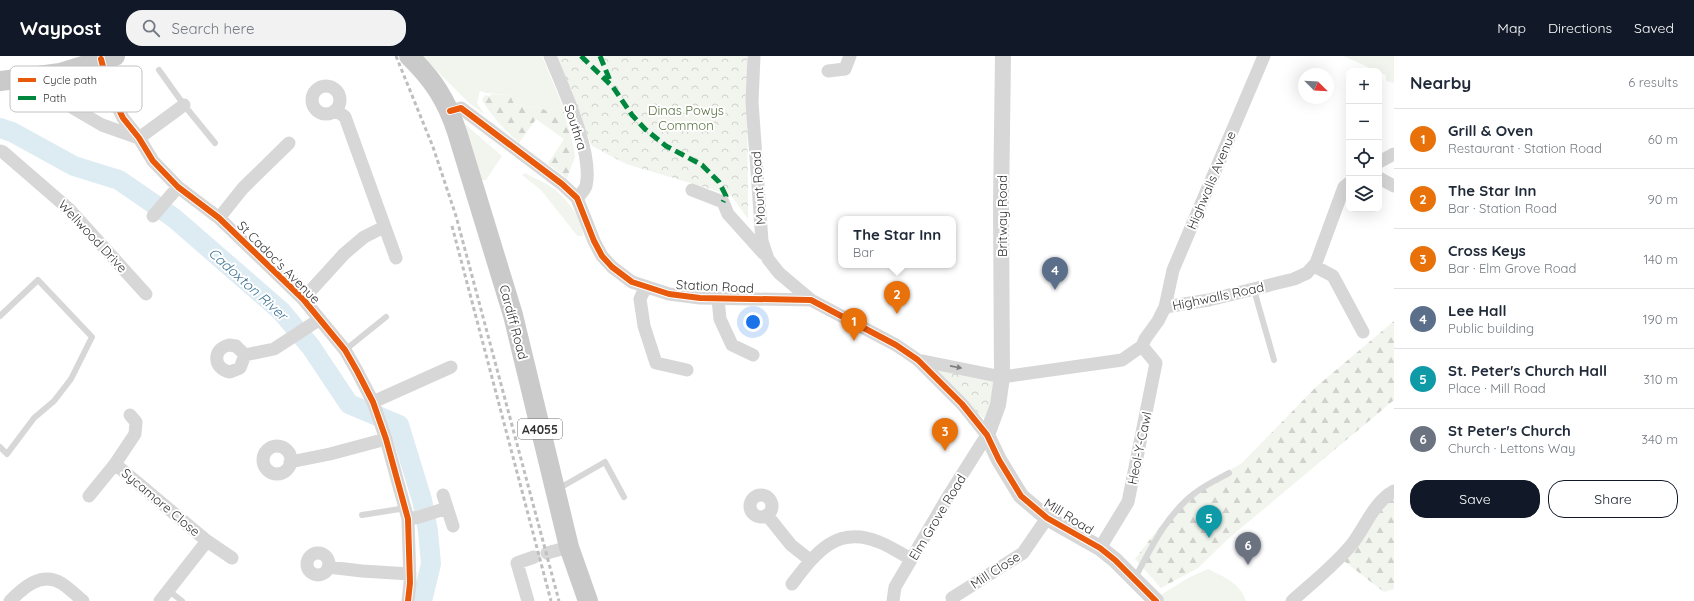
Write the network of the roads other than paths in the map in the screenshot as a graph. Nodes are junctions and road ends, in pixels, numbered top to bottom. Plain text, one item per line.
1 (409, 56) edge
2 (550, 56) edge
3 (754, 56) edge
4 (850, 56) edge
5 (1003, 56) edge
6 (1264, 56) edge
7 (108, 58) edge
8 (81, 66) edge
9 (159, 70) dead end
10 (828, 71) dead end
11 (10, 80) edge
12 (0, 82) edge
13 (184, 105) junction
14 (336, 110) dead end
15 (450, 111) junction
16 (80, 112) edge
17 (120, 112) edge
18 (138, 138) junction
19 (215, 143) dead end
20 (289, 143) dead end
21 (0, 151) edge
22 (1394, 154) edge
23 (1382, 160) edge
24 (1382, 180) edge
25 (1346, 185) edge
26 (1394, 186) edge
27 (178, 187) junction
28 (692, 190) dead end
29 (577, 198) junction
30 (153, 216) dead end
31 (219, 218) junction
32 (384, 227) junction
33 (396, 258) dead end
34 (768, 259) junction
35 (1314, 266) junction
36 (645, 288) junction
37 (1254, 290) junction
38 (146, 294) dead end
39 (303, 299) junction
40 (718, 300) junction
41 (811, 300) junction
42 (1165, 307) junction
43 (0, 316) edge
44 (386, 317) dead end
45 (320, 320) junction
46 (1363, 332) dead end
47 (1142, 346) junction
48 (345, 350) junction
49 (245, 355) dead end
50 (753, 355) dead end
51 (918, 360) junction
52 (1274, 360) dead end
53 (451, 367) dead end
54 (687, 370) dead end
55 (1002, 377) junction
56 (373, 402) junction
57 (130, 415) dead end
58 (987, 435) junction
59 (386, 439) junction
60 (0, 447) edge
61 (290, 462) dead end
62 (115, 464) junction
63 (1229, 473) dead end
64 (555, 490) junction
65 (1394, 491) edge
66 (89, 496) dead end
67 (624, 497) dead end
68 (362, 515) dead end
69 (411, 515) junction
70 (767, 515) dead end
71 (1047, 518) junction
72 (453, 526) dead end
73 (207, 541) junction
74 (569, 547) junction
75 (1100, 548) junction
76 (547, 553) dead end
77 (232, 558) dead end
78 (534, 558) dead end
79 (911, 559) junction
80 (810, 560) junction
81 (328, 567) dead end
82 (410, 574) junction
83 (1134, 579) junction
84 (792, 584) dead end
85 (168, 590) junction
86 (952, 598) dead end
87 (1151, 599) edge
88 (10, 601) edge
89 (83, 601) edge
90 (160, 601) edge
91 (182, 601) edge
92 (408, 601) edge
93 (528, 601) edge
94 (588, 601) edge
95 (893, 601) edge
96 (1292, 601) edge

1 - 15 main road, Cardiff Road / A4055
2 - 29 street, Southra
3 - 34 street, Mount Road
4 - 10 street
5 - 55 street, Britway Road
6 - 42 street, Highwalls Avenue
7 - 8 main road
9 - 13 lane
11 - 12 main road
13 - 18 street
13 - 19 lane
14 - 32 street
15 - 29 street, Station Road
15 - 64 main road, Cardiff Road / A4055
16 - 18 street
17 - 18 street, St Cadoc's Avenue
18 - 27 street, St Cadoc's Avenue
20 - 31 street
21 - 38 street, Wellwood Drive
22 - 23 street
24 - 26 street
25 - 35 street
27 - 30 street
27 - 31 street, St Cadoc's Avenue
28 - 34 street
29 - 36 street, Station Road
31 - 39 street, St Cadoc's Avenue
32 - 33 street
32 - 39 street
34 - 41 street, Mount Road
35 - 37 street, Highwalls Road
35 - 46 street
36 - 40 street, Station Road
36 - 54 street
37 - 42 street, Highwalls Road
37 - 52 lane
39 - 45 street, St Cadoc's Avenue
40 - 41 street, Station Road
40 - 50 street
41 - 51 street, Station Road
42 - 47 street, Highwalls Road
43 - 60 lane
44 - 48 lane
45 - 48 street, St Cadoc's Avenue
45 - 49 street
47 - 55 street, Highwalls Road
47 - 75 street, Heol-Y-Cawl
48 - 56 street, St Cadoc's Avenue
51 -> 55 street, Station Road
51 - 58 street, Station Road
53 - 56 street
55 - 58 street, Britway Road
56 - 59 street, St Cadoc's Avenue
57 - 62 street, Sycamore Close
58 - 71 street, Mill Road
58 - 79 street, Elm Grove Road
59 - 61 street
59 - 69 street, St Cadoc's Avenue
62 - 66 street, Sycamore Close
62 - 73 street, Sycamore Close
63 - 83 lane
64 - 67 lane
64 - 74 main road, Cardiff Road / A4055
65 - 96 street
68 - 69 lane
69 - 72 street
69 - 82 street, St Cadoc's Avenue
70 - 80 street
71 - 75 street, Mill Road
71 - 86 street, Mill Close
73 - 77 street, Sycamore Close
73 - 85 street, Sycamore Close
74 - 76 street
74 - 94 main road, Cardiff Road / A4055
75 - 83 street, Mill Road
78 - 93 street
79 - 80 street
79 - 95 street, Elm Grove Road
80 - 84 street
81 - 82 street
82 - 92 street, St Cadoc's Avenue
83 - 87 street, Mill Road
85 - 90 street, Sycamore Close
85 - 91 lane
88 - 89 street

